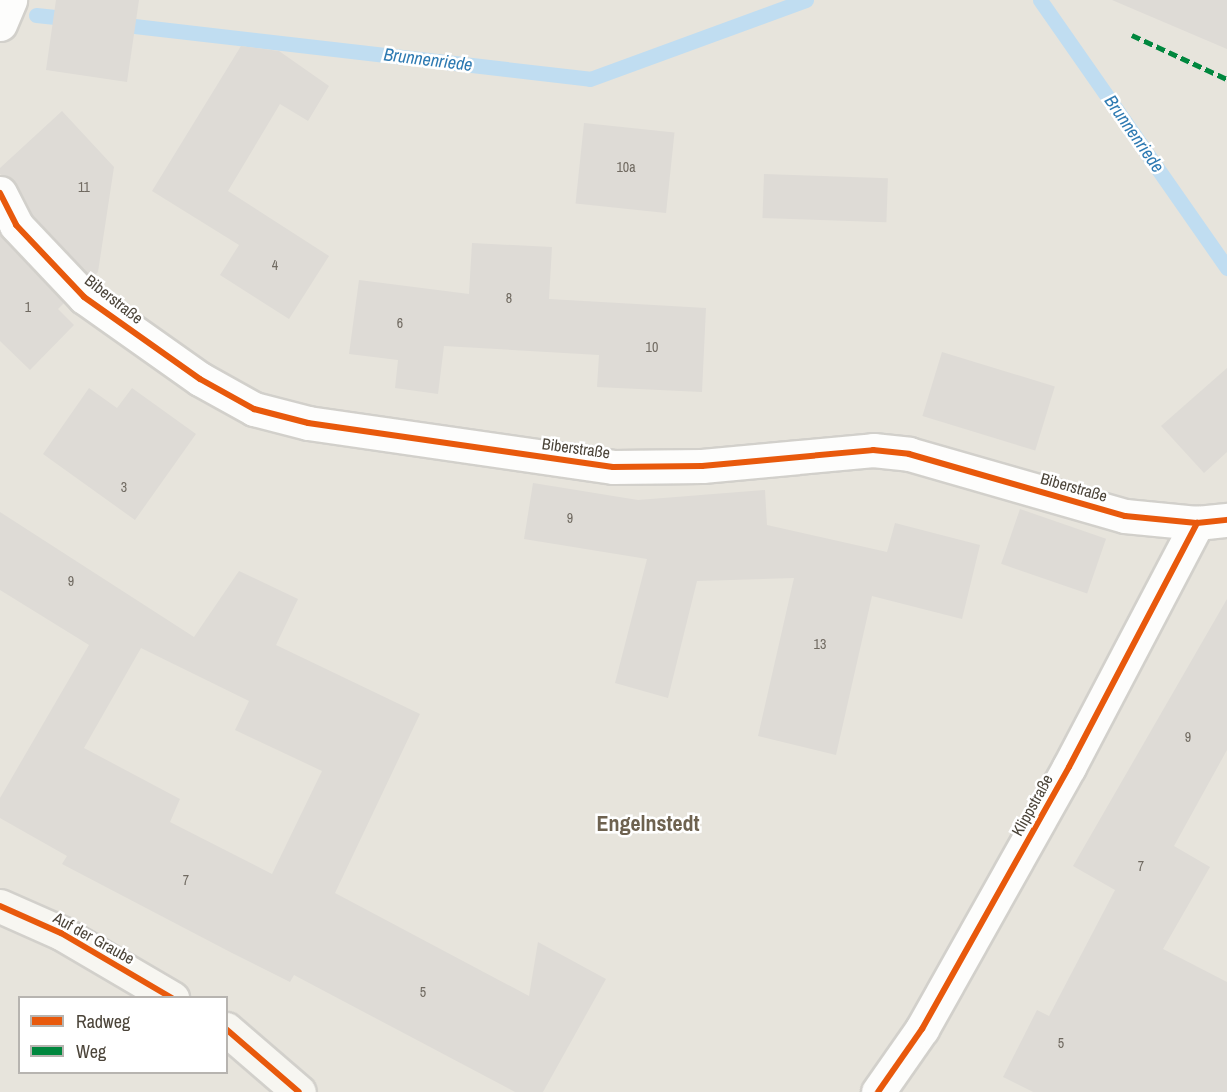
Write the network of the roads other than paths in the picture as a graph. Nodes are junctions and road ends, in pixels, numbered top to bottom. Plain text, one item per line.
1 (10, 0) edge
2 (0, 24) edge
3 (0, 193) edge
4 (1212, 521) edge
5 (0, 906) edge
6 (169, 996) edge
7 (228, 1031) edge
8 (299, 1092) edge
9 (878, 1092) edge

1 - 2 street
3 - 4 street, Biberstraße
4 - 9 street, Klippstraße
5 - 6 street, Auf der Graube
7 - 8 street

